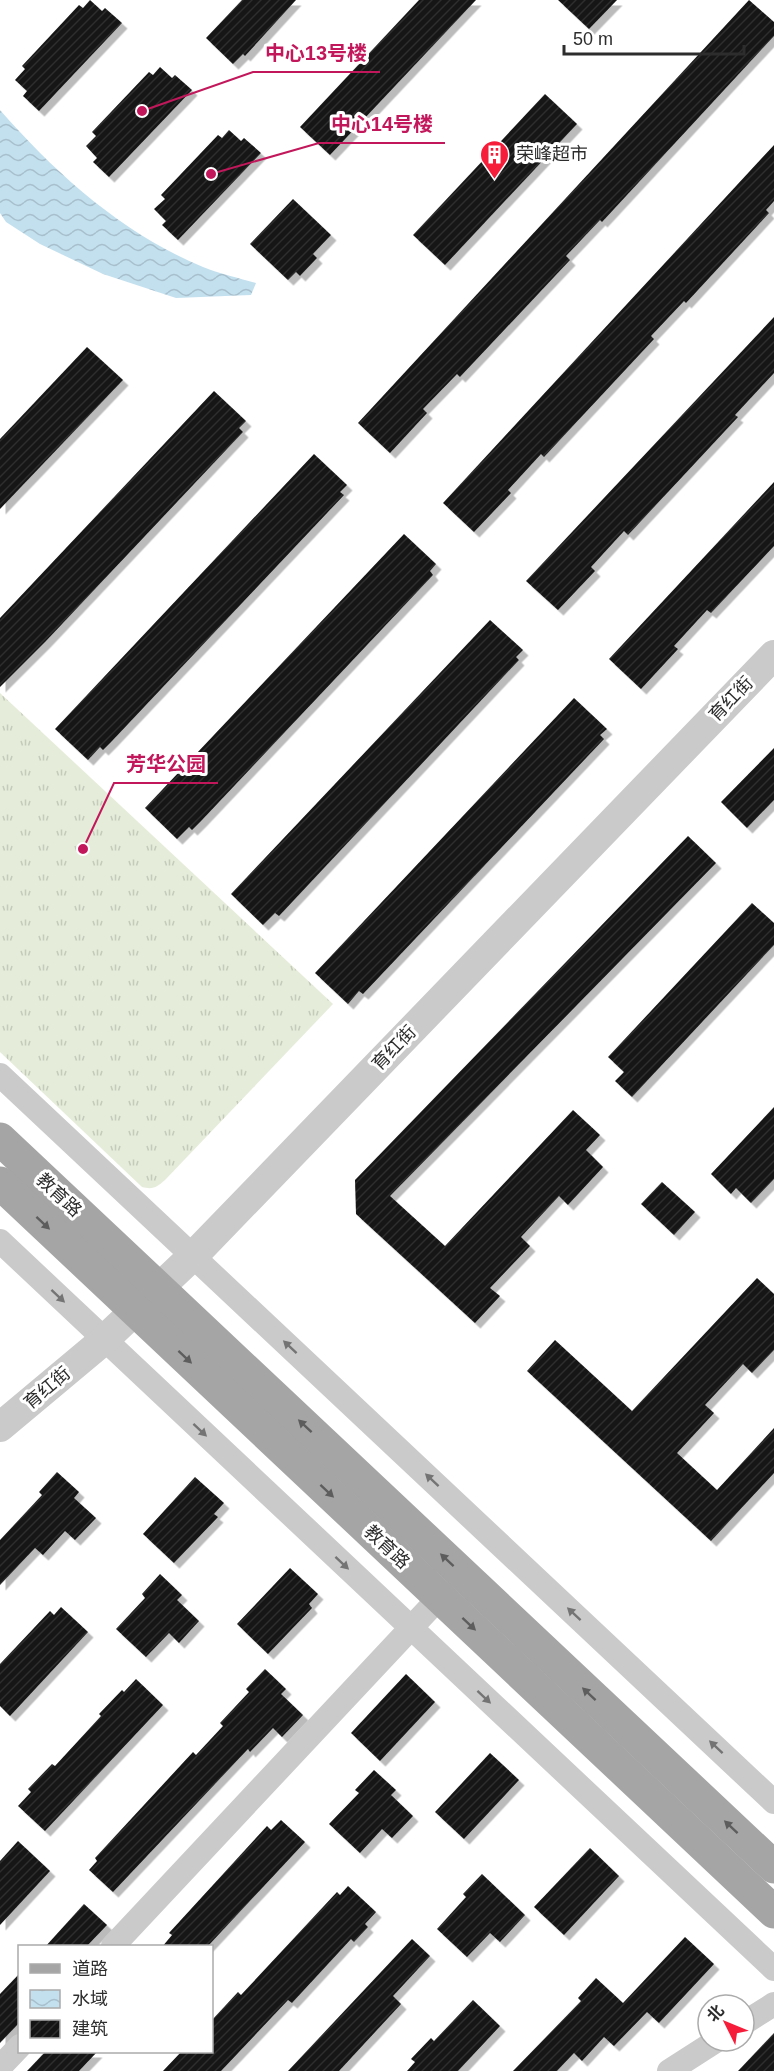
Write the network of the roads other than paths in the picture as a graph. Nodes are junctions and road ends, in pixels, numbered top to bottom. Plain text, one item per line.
1 (774, 655) edge
2 (0, 1075) edge
3 (0, 1139) edge
4 (0, 1183) edge
5 (0, 1242) edge
6 (192, 1255) junction
7 (159, 1288) junction
8 (135, 1310) junction
9 (104, 1340) junction
10 (0, 1427) edge
11 (440, 1597) junction
12 (411, 1628) junction
13 (774, 1802) edge
14 (774, 1867) edge
15 (774, 1912) edge
16 (115, 1945) edge
17 (774, 1969) edge
18 (774, 2004) edge
19 (756, 2015) edge
20 (18, 2048) edge
21 (697, 2053) edge
22 (0, 2067) edge
23 (669, 2071) edge

1 - 6 street, 育红街
2 - 6 street
3 - 7 main road, 教育路
4 -> 8 main road, 教育路
5 -> 9 street
6 - 7 street, 育红街
13 -> 6 street
7 - 8 street, 育红街
14 -> 7 main road, 教育路
8 - 9 street, 育红街
8 -> 11 main road, 教育路
9 - 10 street, 育红街
9 -> 12 street
11 - 12 street
11 -> 15 main road, 教育路
12 - 16 street
12 -> 17 street
18 - 19 street
20 - 22 street
21 - 23 street

